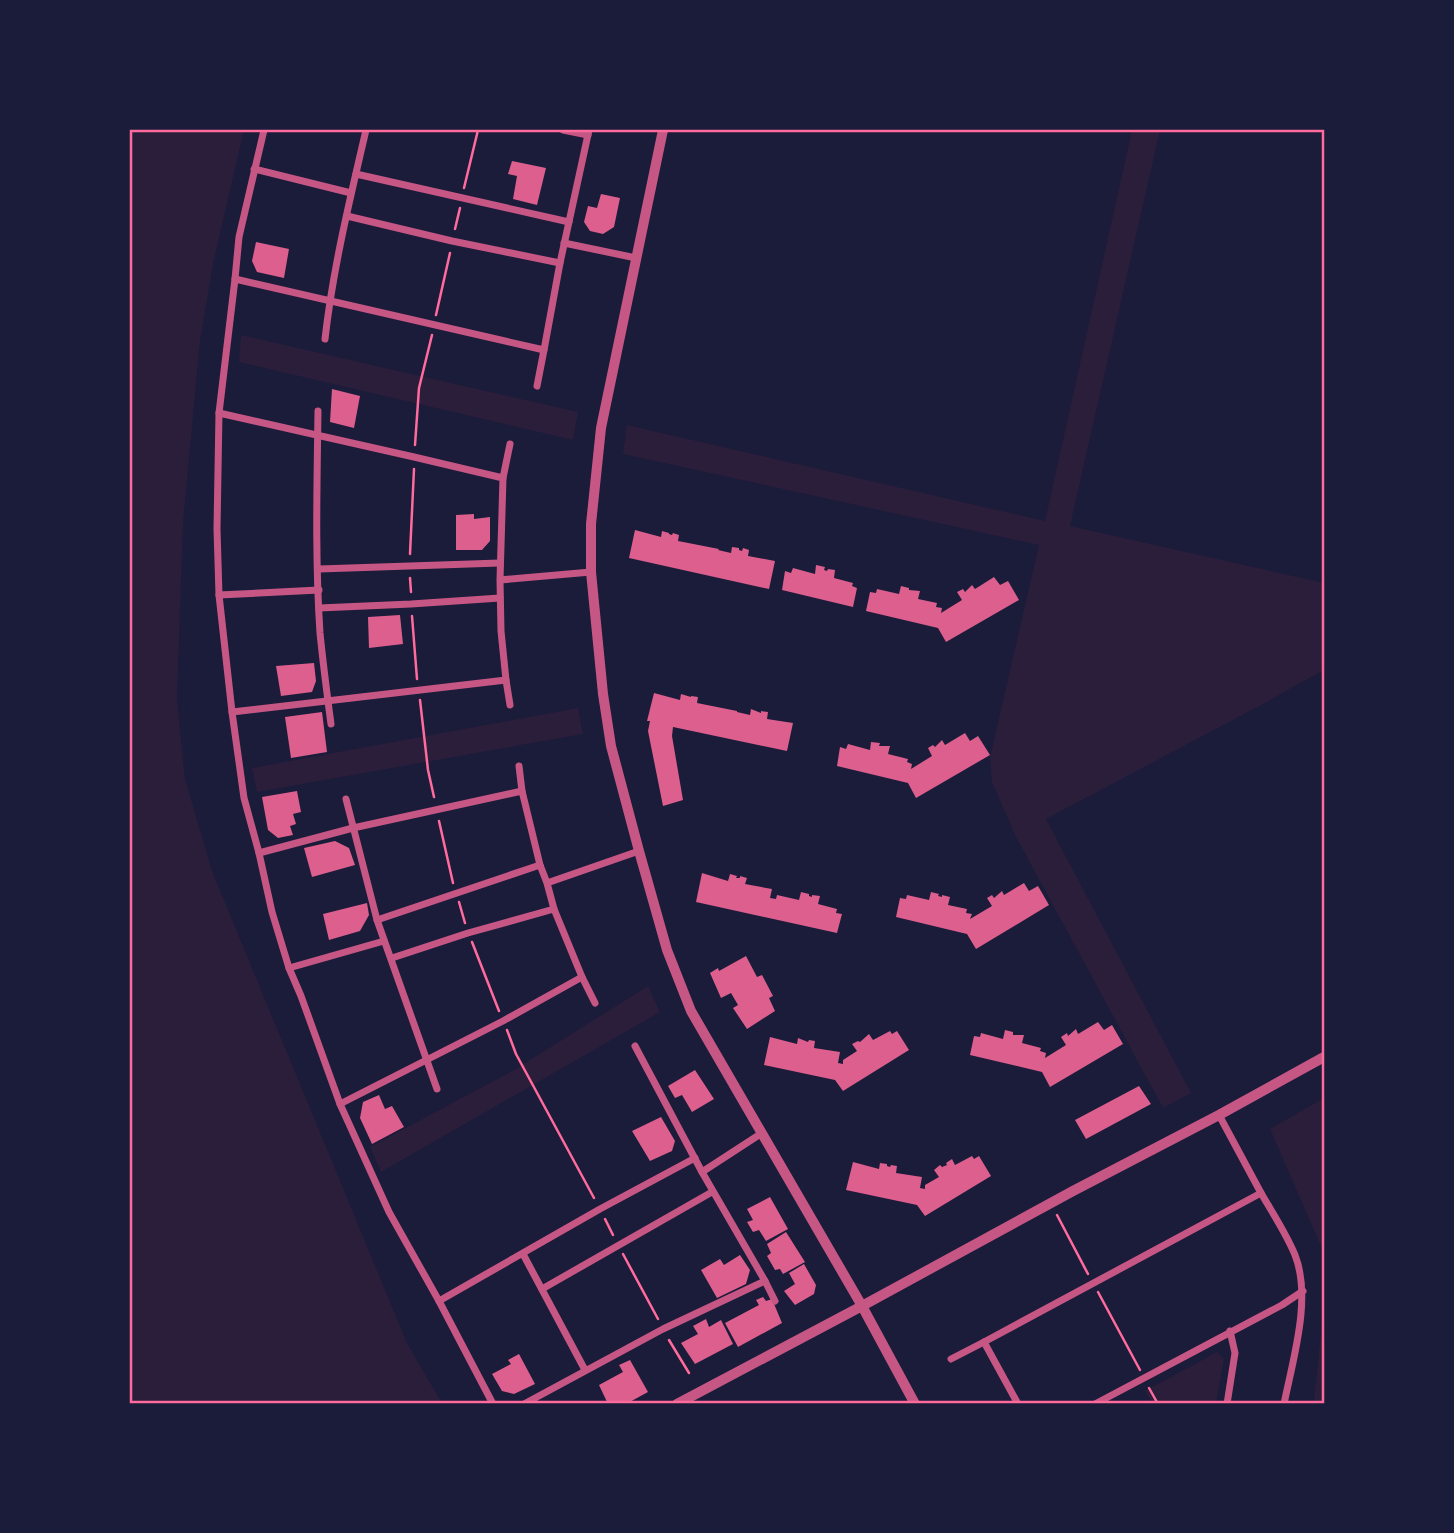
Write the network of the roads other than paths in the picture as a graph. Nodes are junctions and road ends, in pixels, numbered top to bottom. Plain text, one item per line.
1 (264, 130) edge
2 (366, 130) edge
3 (563, 130) edge
4 (663, 130) edge
5 (588, 132) edge
6 (254, 169) junction
7 (356, 174) junction
8 (351, 192) junction
9 (347, 216) junction
10 (569, 222) junction
11 (564, 243) junction
12 (636, 258) junction
13 (560, 263) junction
14 (234, 279) junction
15 (329, 301) junction
16 (324, 339) dead end
17 (544, 350) junction
18 (537, 386) dead end
19 (318, 411) dead end
20 (219, 413) junction
21 (317, 435) junction
22 (510, 444) dead end
23 (503, 478) junction
24 (500, 563) junction
25 (319, 569) junction
26 (592, 572) junction
27 (500, 580) junction
28 (319, 590) junction
29 (219, 594) junction
30 (500, 598) junction
31 (319, 608) junction
32 (506, 680) junction
33 (328, 700) junction
34 (510, 705) dead end
35 (232, 712) junction
36 (331, 724) dead end
37 (519, 766) dead end
38 (522, 791) junction
39 (346, 799) dead end
40 (353, 828) junction
41 (639, 851) junction
42 (259, 853) junction
43 (540, 865) junction
44 (547, 883) junction
45 (554, 909) junction
46 (377, 920) junction
47 (384, 941) junction
48 (392, 958) junction
49 (289, 968) junction
50 (582, 977) junction
51 (595, 1003) dead end
52 (635, 1046) dead end
53 (1325, 1057) edge
54 (427, 1060) junction
55 (437, 1089) dead end
56 (340, 1104) junction
57 (1219, 1115) junction
58 (762, 1133) junction
59 (695, 1158) junction
60 (702, 1172) junction
61 (712, 1192) junction
62 (1261, 1193) junction
63 (523, 1254) junction
64 (765, 1281) junction
65 (542, 1289) junction
66 (1303, 1291) junction
67 (775, 1300) dead end
68 (439, 1301) junction
69 (862, 1306) junction
70 (1230, 1331) junction
71 (984, 1342) junction
72 (951, 1359) dead end
73 (585, 1370) junction
74 (493, 1404) edge
75 (524, 1404) edge
76 (677, 1404) edge
77 (915, 1404) edge
78 (1018, 1404) edge
79 (1095, 1404) edge
80 (1227, 1404) edge
81 (1284, 1404) edge

1 - 6 street
2 - 7 street
3 - 5 street
4 - 12 street
5 - 10 street
6 - 8 street
6 - 14 street
7 - 8 street
7 - 10 street
8 - 9 street
9 - 13 street
9 - 15 street
10 - 11 street
11 - 12 street
11 - 13 street
12 - 26 street
13 - 17 street
14 - 15 street
14 - 20 street
15 - 16 street
15 - 17 street
17 - 18 street
19 - 21 street
20 - 21 street
20 - 29 street
21 - 23 street
21 - 25 street
22 - 23 street
23 - 24 street
24 - 25 street
24 - 27 street
25 - 28 street
26 - 27 street
26 - 41 street
27 - 30 street
28 - 29 street
28 - 31 street
29 - 35 street
30 - 31 street
30 - 32 street
31 - 33 street
32 - 33 street
32 - 34 street
33 - 35 street
33 - 36 street
35 - 42 street
37 - 38 street
38 - 40 street
38 - 43 street
39 - 40 street
40 - 42 street
40 - 46 street
41 - 44 street
41 - 58 street
42 - 49 street
43 - 44 street
43 - 46 street
44 - 45 street
45 - 48 street
45 - 50 street
46 - 47 street
47 - 48 street
47 - 49 street
48 - 54 street
49 - 56 street
50 - 51 street
50 - 54 street
52 - 59 street
53 - 57 street
54 - 55 street
54 - 56 street
56 - 68 street
57 - 62 street
57 - 69 street
58 - 60 street
58 - 69 street
59 - 60 street
59 - 63 street
60 - 61 street
61 - 64 street
61 - 65 street
62 - 66 street
62 - 71 street
63 - 65 street
63 - 68 street
64 - 67 street
64 - 73 street
65 - 73 street
66 - 70 street
66 - 81 street
68 - 74 street
69 - 76 street
69 - 77 street
70 - 79 street
70 - 80 street
71 - 72 street
71 - 78 street
73 - 75 street

